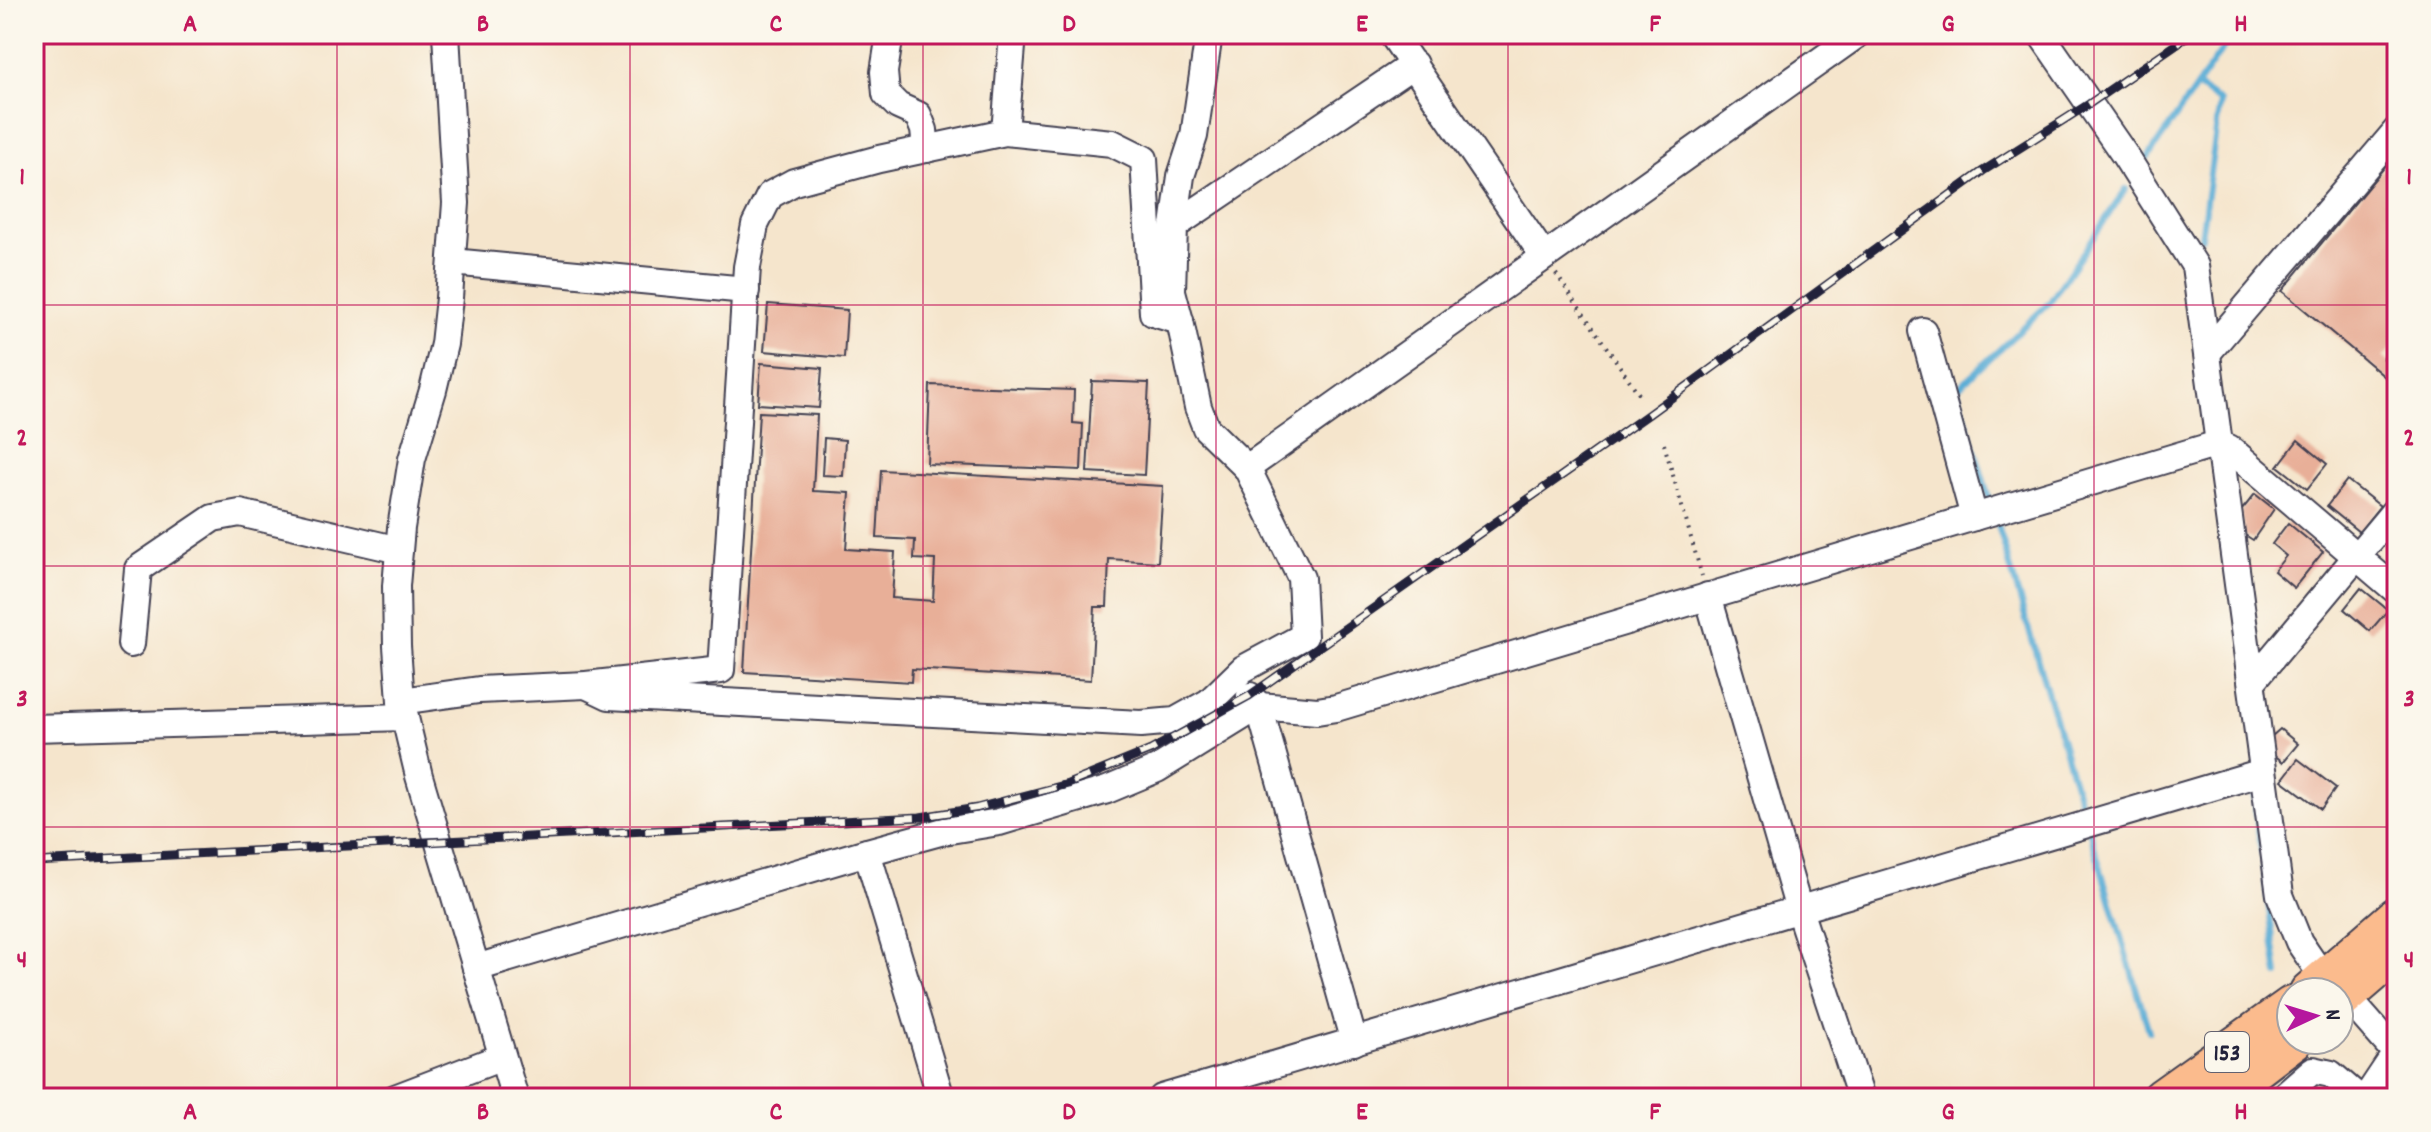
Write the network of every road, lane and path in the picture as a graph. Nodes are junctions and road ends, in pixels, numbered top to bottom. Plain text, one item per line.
1 (446, 34) edge
2 (890, 34) edge
3 (1013, 34) edge
4 (1209, 34) edge
5 (1392, 34) edge
6 (1858, 34) edge
7 (2041, 34) edge
8 (1414, 64) junction
9 (2397, 130) edge
10 (1005, 132) junction
11 (926, 149) junction
12 (1174, 226) junction
13 (1543, 255) junction
14 (452, 262) junction
15 (746, 290) junction
16 (1180, 321) junction
17 (1923, 331) dead end
18 (2208, 352) junction
19 (1641, 397) dead end
20 (1664, 444) dead end
21 (2209, 447) junction
22 (1247, 468) junction
23 (2397, 508) edge
24 (1988, 513) junction
25 (399, 550) junction
26 (2356, 556) junction
27 (2397, 591) edge
28 (1708, 596) junction
29 (131, 644) dead end
30 (1233, 680) junction
31 (2252, 682) junction
32 (586, 685) junction
33 (1259, 706) junction
34 (403, 709) junction
35 (34, 728) edge
36 (2254, 775) junction
37 (867, 852) junction
38 (1799, 910) junction
39 (2397, 916) edge
40 (2397, 952) edge
41 (476, 968) junction
42 (2320, 976) edge
43 (2345, 976) edge
44 (2355, 978) edge
45 (2355, 1016) edge
46 (2275, 1017) edge
47 (1354, 1042) junction
48 (2275, 1054) edge
49 (502, 1057) junction
50 (1177, 1096) edge
51 (395, 1098) edge
52 (515, 1098) edge
53 (941, 1098) edge
54 (1861, 1098) edge
55 (2162, 1098) edge
56 (2218, 1098) edge
57 (2281, 1098) edge
58 (2359, 1098) edge
59 (2366, 1098) edge

1 - 14 street
2 - 11 street
3 - 10 street
4 - 12 street
5 - 8 street
6 - 13 street
7 - 18 street
8 - 12 street
8 - 13 street
9 - 18 street
10 - 11 street
10 - 16 street
11 - 15 street
12 - 16 street
13 - 19 path
13 - 22 street
14 - 15 street
14 - 25 street
15 - 32 street
16 - 22 street
17 - 24 street
18 - 21 street
20 - 28 path
21 - 24 street
21 - 26 street
21 - 31 street
22 - 30 street
23 - 26 street
24 - 28 street
25 - 29 street
25 - 34 street
26 - 27 street
26 - 31 street
28 - 33 street
28 - 38 street
30 - 32 street
30 - 33 street
31 - 36 street
32 - 34 street
33 - 37 street
33 - 47 street
34 - 35 street
34 - 41 street
36 - 38 street
36 - 42 street
37 - 41 street
37 - 53 street
38 - 47 street
38 - 54 street
39 - 43 highway
40 - 44 highway
41 - 49 street
45 - 59 street
46 - 55 highway, 153
47 - 50 street
48 - 56 highway, 153
49 - 51 street
49 - 52 street
57 - 58 street

